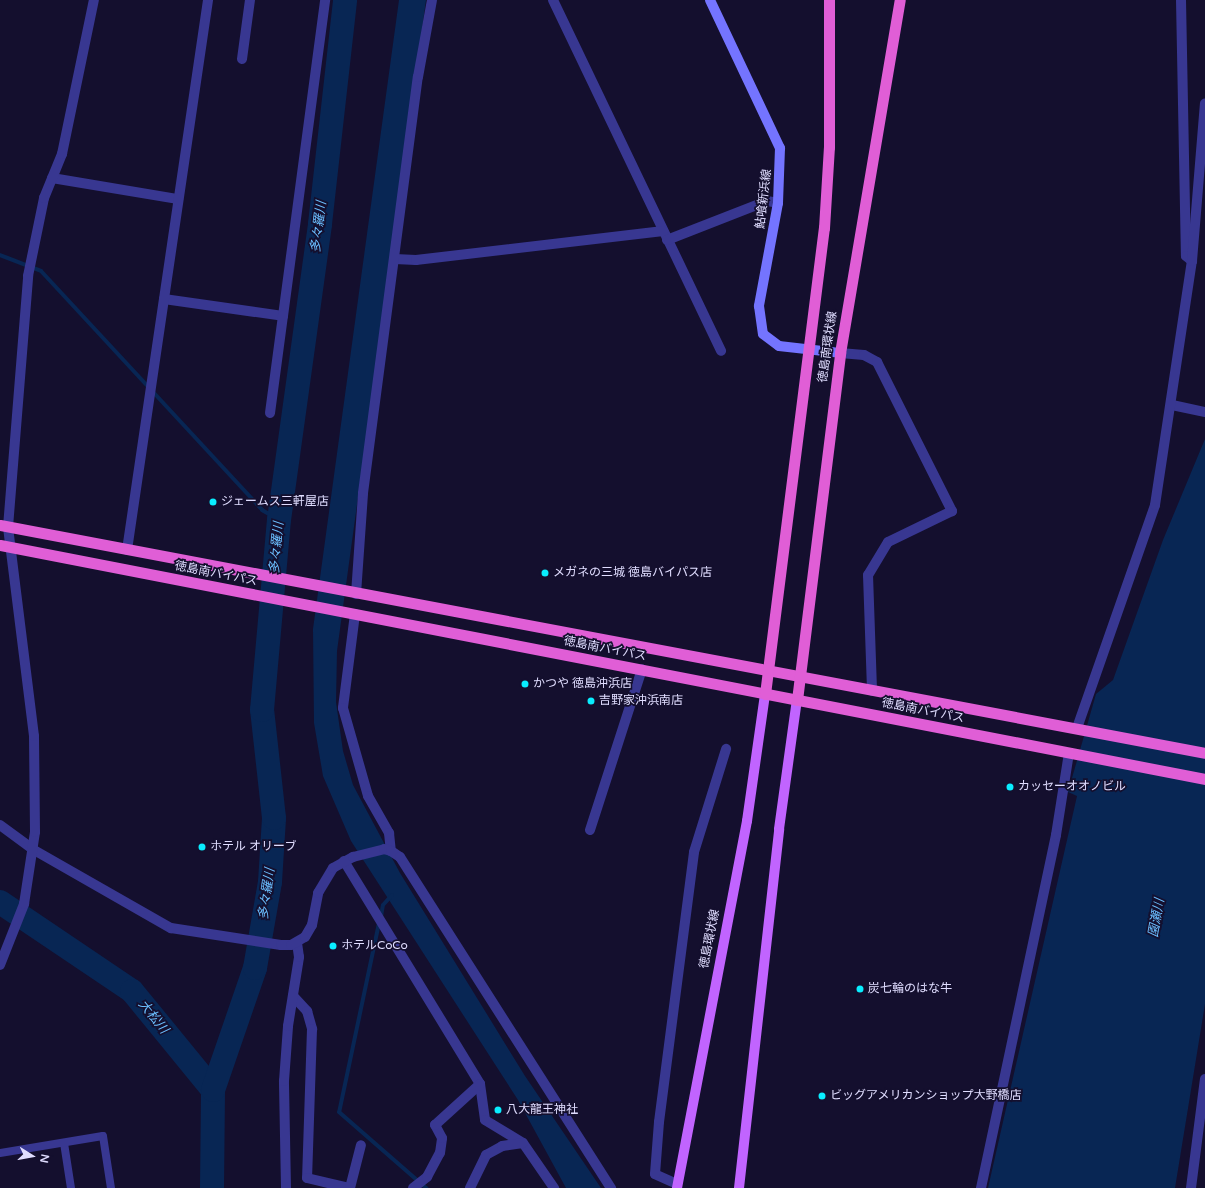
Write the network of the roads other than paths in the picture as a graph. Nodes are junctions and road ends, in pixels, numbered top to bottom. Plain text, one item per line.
1 (94, 0) edge
2 (208, 0) edge
3 (250, 0) edge
4 (325, 0) edge
5 (432, 0) edge
6 (553, 0) edge
7 (710, 0) edge
8 (829, 0) edge
9 (900, 0) edge
10 (1181, 0) edge
11 (242, 59) dead end
12 (1205, 104) edge
13 (52, 178) junction
14 (178, 198) junction
15 (778, 203) junction
16 (665, 235) junction
17 (395, 258) junction
18 (1192, 261) junction
19 (164, 299) junction
20 (283, 316) junction
21 (809, 350) junction
22 (721, 351) dead end
23 (840, 353) junction
24 (1172, 405) junction
25 (1205, 412) edge
26 (270, 413) dead end
27 (4, 526) edge
28 (5, 546) edge
29 (127, 550) junction
30 (354, 593) junction
31 (351, 613) junction
32 (767, 668) junction
33 (642, 669) junction
34 (799, 675) junction
35 (872, 691) junction
36 (765, 694) junction
37 (796, 700) junction
38 (1081, 729) junction
39 (726, 749) dead end
40 (1205, 753) edge
41 (1072, 754) junction
42 (1205, 779) edge
43 (0, 825) edge
44 (590, 830) dead end
45 (34, 850) junction
46 (388, 850) junction
47 (348, 859) junction
48 (297, 943) junction
49 (0, 965) edge
50 (293, 996) junction
51 (1205, 1079) edge
52 (480, 1084) junction
53 (64, 1143) junction
54 (523, 1143) junction
55 (361, 1145) dead end
56 (0, 1153) edge
57 (677, 1186) edge
58 (71, 1188) edge
59 (111, 1188) edge
60 (286, 1188) edge
61 (349, 1188) edge
62 (412, 1188) edge
63 (470, 1188) edge
64 (554, 1188) edge
65 (611, 1188) edge
66 (739, 1188) edge
67 (980, 1188) edge
68 (1191, 1188) edge

1 - 13 street
2 - 14 street
3 - 11 street
4 - 20 street
5 - 17 street
6 - 16 street
7 - 15 main road, 鮎喰新浜線
8 - 21 highway, 徳島南環状線
9 - 23 highway, 徳島南環状線
10 - 18 street
12 - 18 street
13 - 14 street
13 - 27 street
14 - 19 street
15 - 16 street
15 - 21 main road, 鮎喰新浜線
16 - 17 street
16 - 22 street
17 - 30 street
18 - 24 street
19 - 20 street
19 - 29 street
20 - 26 street
21 - 23 main road, 鮎喰新浜線
21 - 32 highway, 徳島南環状線
23 - 34 highway, 徳島南環状線
23 - 35 street
24 - 25 street
24 - 38 street
27 - 28 street
27 - 29 highway, 徳島南バイパス
28 - 31 highway, 徳島南バイパス
28 - 45 street
29 - 30 highway, 徳島南バイパス
30 - 32 highway, 徳島南バイパス
31 - 33 highway, 徳島南バイパス
31 - 46 street
32 - 34 highway, 徳島南バイパス
32 - 36 highway, 徳島南環状線
33 - 36 highway, 徳島南バイパス
33 - 44 street
34 - 35 highway, 徳島南バイパス
34 - 37 highway, 徳島南環状線
35 - 38 highway, 徳島南バイパス
36 - 37 highway, 徳島南バイパス
36 - 57 main road, 徳島環状線
37 - 41 highway, 徳島南バイパス
37 - 66 main road
38 - 40 highway, 徳島南バイパス
39 - 57 street
41 - 42 highway, 徳島南バイパス
41 - 67 street
43 - 45 street
45 - 48 street
45 - 49 street
46 - 47 street
46 - 65 street
47 - 48 street
47 - 52 street
48 - 50 street
50 - 60 street
50 - 61 street
51 - 68 street
52 - 54 street
52 - 62 street
53 - 56 lane
53 - 58 lane
53 - 59 lane
54 - 63 street
54 - 64 street
55 - 61 street

